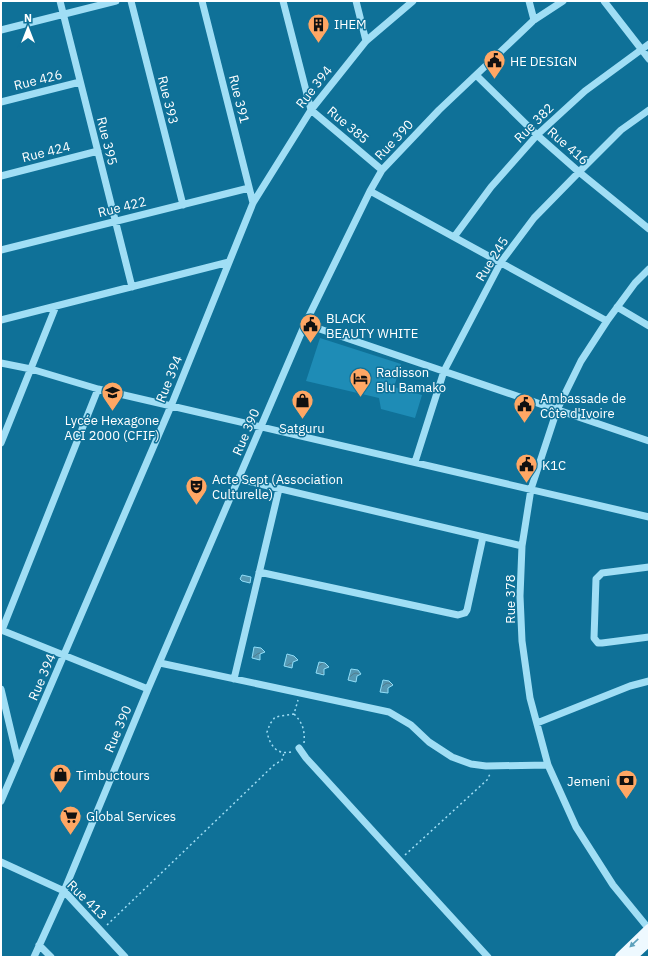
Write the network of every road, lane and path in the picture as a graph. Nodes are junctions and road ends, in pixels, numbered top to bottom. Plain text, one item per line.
1 (60, 1) edge
2 (116, 1) edge
3 (131, 1) edge
4 (202, 1) edge
5 (283, 1) edge
6 (356, 1) edge
7 (413, 1) edge
8 (529, 1) edge
9 (563, 1) edge
10 (604, 1) edge
11 (63, 14) junction
12 (534, 20) junction
13 (1, 30) edge
14 (366, 41) junction
15 (649, 44) edge
16 (641, 49) junction
17 (649, 59) edge
18 (476, 75) junction
19 (80, 82) junction
20 (1, 102) edge
21 (311, 110) junction
22 (649, 110) edge
23 (537, 135) junction
24 (98, 151) junction
25 (382, 170) junction
26 (579, 172) junction
27 (1, 176) edge
28 (249, 188) junction
29 (370, 191) junction
30 (253, 203) junction
31 (183, 205) junction
32 (115, 221) junction
33 (649, 229) edge
34 (454, 237) junction
35 (1, 250) edge
36 (229, 262) junction
37 (501, 262) junction
38 (649, 269) edge
39 (132, 287) junction
40 (56, 306) junction
41 (617, 307) junction
42 (1, 320) edge
43 (607, 321) junction
44 (305, 324) junction
45 (649, 326) edge
46 (1, 363) edge
47 (31, 369) junction
48 (444, 371) junction
49 (98, 389) junction
50 (171, 406) junction
51 (557, 410) junction
52 (261, 426) junction
53 (649, 441) edge
54 (1, 443) edge
55 (415, 462) junction
56 (239, 479) junction
57 (279, 489) junction
58 (531, 489) junction
59 (649, 516) edge
60 (483, 537) junction
61 (522, 546) junction
62 (649, 567) edge
63 (259, 572) junction
64 (1, 630) edge
65 (649, 637) edge
66 (64, 655) junction
67 (160, 663) junction
68 (234, 679) junction
69 (649, 681) edge
70 (1, 689) edge
71 (148, 689) junction
72 (299, 693) junction
73 (294, 714) junction
74 (537, 724) junction
75 (299, 748) junction
76 (284, 753) junction
77 (18, 761) junction
78 (548, 765) junction
79 (491, 766) junction
80 (1, 801) edge
81 (399, 860) junction
82 (1, 862) edge
83 (64, 891) junction
84 (649, 929) edge
85 (101, 931) junction
86 (649, 941) edge
87 (39, 945) junction
88 (34, 957) edge
89 (51, 957) edge
90 (125, 957) edge
91 (488, 957) edge
92 (620, 957) edge
93 (632, 957) edge

1 - 11 street, Rue 395
2 - 11 street
3 - 31 street, Rue 393
4 - 28 street, Rue 391
5 - 21 street, Rue 385
6 - 14 street
7 - 14 street, Rue 394
8 - 12 street
9 - 12 street, Rue 390
10 - 16 street
11 - 13 street
11 - 19 street, Rue 395
12 - 18 street, Rue 390
14 - 21 street, Rue 394
15 - 16 street, Rue 382
16 - 17 street
16 - 23 street, Rue 382
18 - 23 street, Rue 416
18 - 25 street, Rue 390
19 - 20 street, Rue 426
19 - 24 street, Rue 395
21 - 25 street, Rue 385
21 - 30 street, Rue 394
22 - 26 street, Rue 245
23 - 26 street, Rue 416
23 - 34 street, Rue 382
24 - 27 street, Rue 424
24 - 32 street, Rue 395
25 - 29 street, Rue 390
26 - 33 street, Rue 416
26 - 37 street, Rue 245
28 - 30 street, Rue 391
28 - 31 street, Rue 422
29 - 34 street
29 - 44 street, Rue 390
30 - 36 street, Rue 394
31 - 32 street, Rue 422
32 - 35 street, Rue 422
32 - 39 street, Rue 395
34 - 37 street
36 - 39 street
36 - 50 street, Rue 394
37 - 43 street
37 - 48 street, Rue 245
38 - 41 street, Rue 378
39 - 40 street
40 - 42 street
40 - 47 street
41 - 43 street, Rue 378
41 - 45 street
43 - 51 street, Rue 378
44 - 48 street
44 - 52 street, Rue 390
46 - 47 street
47 - 49 street
47 - 54 street
48 - 51 street
48 - 55 street, Rue 245
49 - 50 street
49 - 64 street
50 - 52 street
50 - 66 street, Rue 394
51 - 53 street
51 - 58 street, Rue 378
52 - 55 street
52 - 56 street, Rue 390
55 - 58 street
56 - 57 street
56 - 67 street, Rue 390
57 - 60 street
57 - 63 street
58 - 59 street
58 - 61 street, Rue 378
60 - 61 street
60 - 63 street
61 - 74 street, Rue 378
62 - 65 street
63 - 68 street
64 - 66 street
66 - 71 street
66 - 77 street, Rue 394
67 - 68 street
67 - 71 street, Rue 390
68 - 72 street
69 - 74 street
70 - 77 street
71 - 83 street, Rue 390
72 - 73 path
72 - 79 street
73 - 75 path
73 - 76 path
74 - 78 street, Rue 378
75 - 76 path
75 - 81 street
76 - 85 path
77 - 80 street, Rue 394
78 - 79 street
78 - 84 street, Rue 378
79 - 81 path
81 - 91 street
82 - 83 street, Rue 413
83 - 85 street, Rue 413
83 - 87 street, Rue 390
84 -> 92 main road
85 - 90 street, Rue 413
86 - 93 main road
87 - 88 street, Rue 390
87 - 89 street

